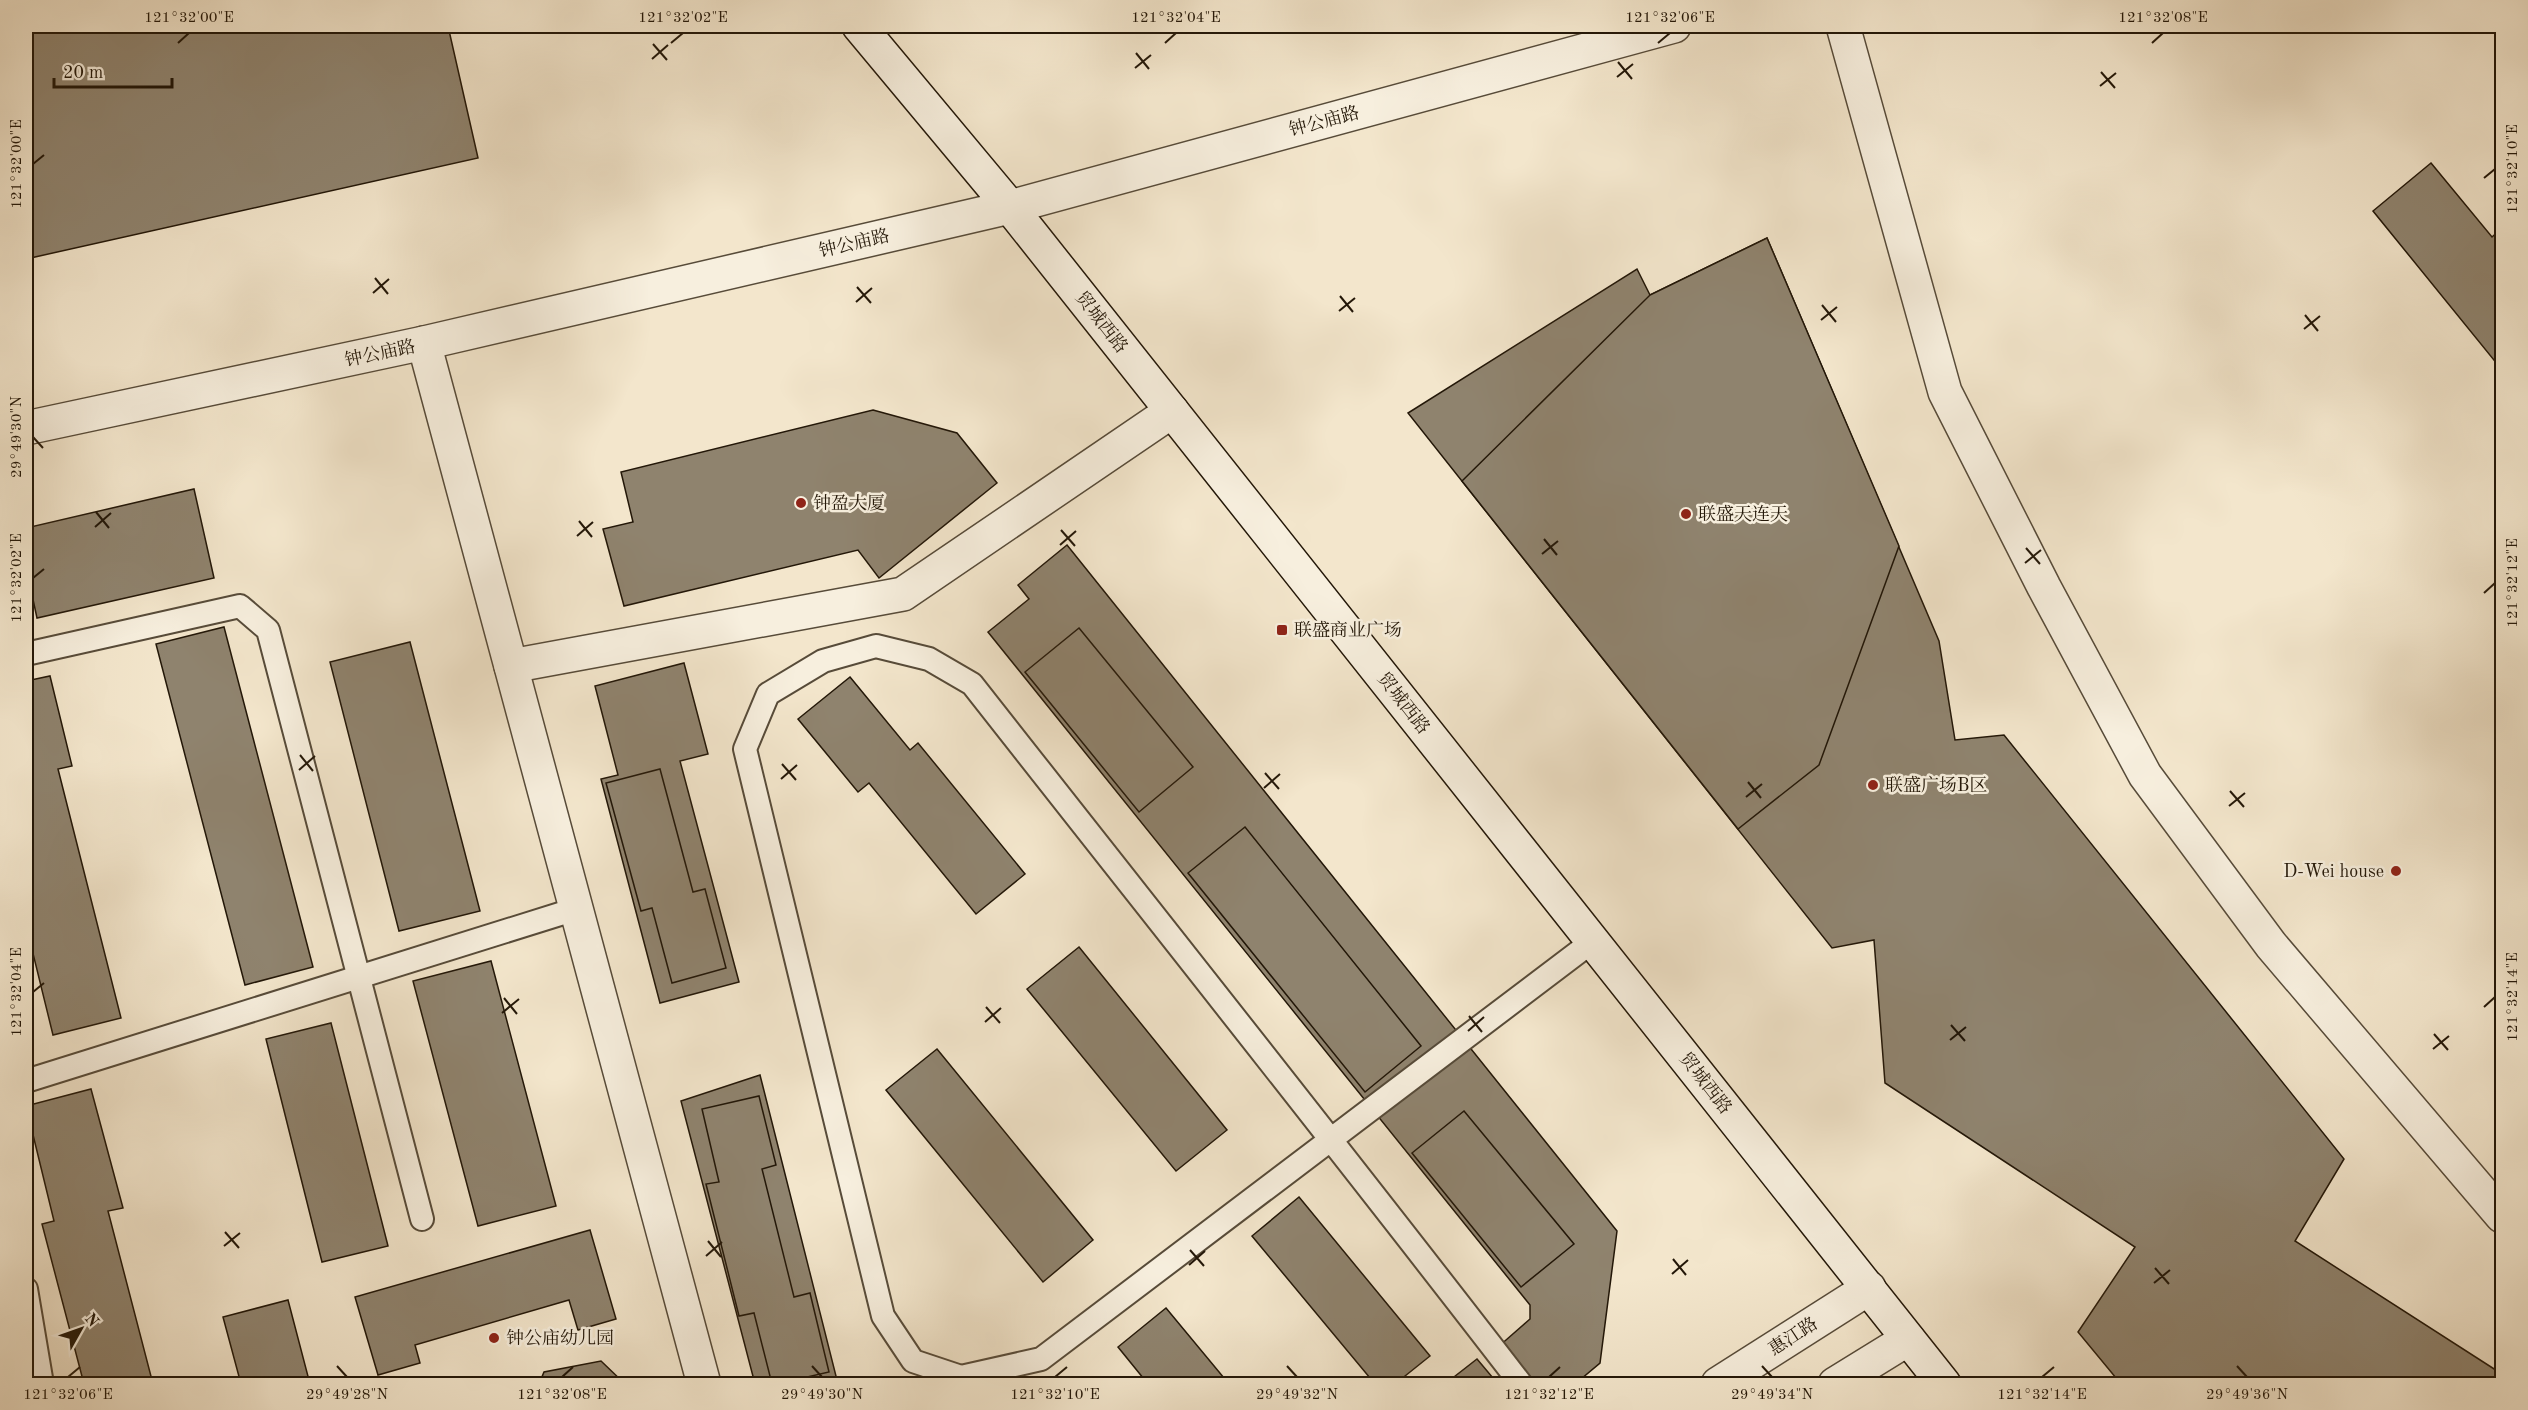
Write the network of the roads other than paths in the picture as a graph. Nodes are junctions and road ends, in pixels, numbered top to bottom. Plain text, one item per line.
1 (859, 26) edge
2 (1674, 26) edge
3 (1844, 26) edge
4 (1010, 207) junction
5 (424, 344) junction
6 (1172, 411) junction
7 (26, 428) edge
8 (26, 654) edge
9 (511, 666) junction
10 (576, 909) junction
11 (1593, 941) junction
12 (360, 977) junction
13 (26, 1081) edge
14 (1330, 1139) junction
15 (2502, 1216) edge
16 (422, 1219) dead end
17 (26, 1288) edge
18 (1869, 1288) junction
19 (1908, 1339) junction
20 (42, 1384) edge
21 (704, 1384) edge
22 (1521, 1384) edge
23 (1718, 1384) edge
24 (1835, 1384) edge
25 (1944, 1384) edge

1 - 4 street, 贸城西路
2 - 4 street, 钟公庙路
3 - 15 street
4 - 5 street, 钟公庙路
4 - 6 street, 贸城西路
5 - 7 street, 钟公庙路
5 - 9 street
6 - 9 street
6 - 11 street, 贸城西路
8 - 12 lane
9 - 10 street
10 - 12 lane
10 - 21 street
11 - 14 lane
11 - 18 street, 贸城西路
12 - 13 lane
12 - 16 lane
14 - 14 lane
14 - 22 lane
17 - 20 lane
18 - 19 street, 贸城西路
18 - 23 street, 惠江路
19 - 24 street
19 - 25 street, 贸城西路

